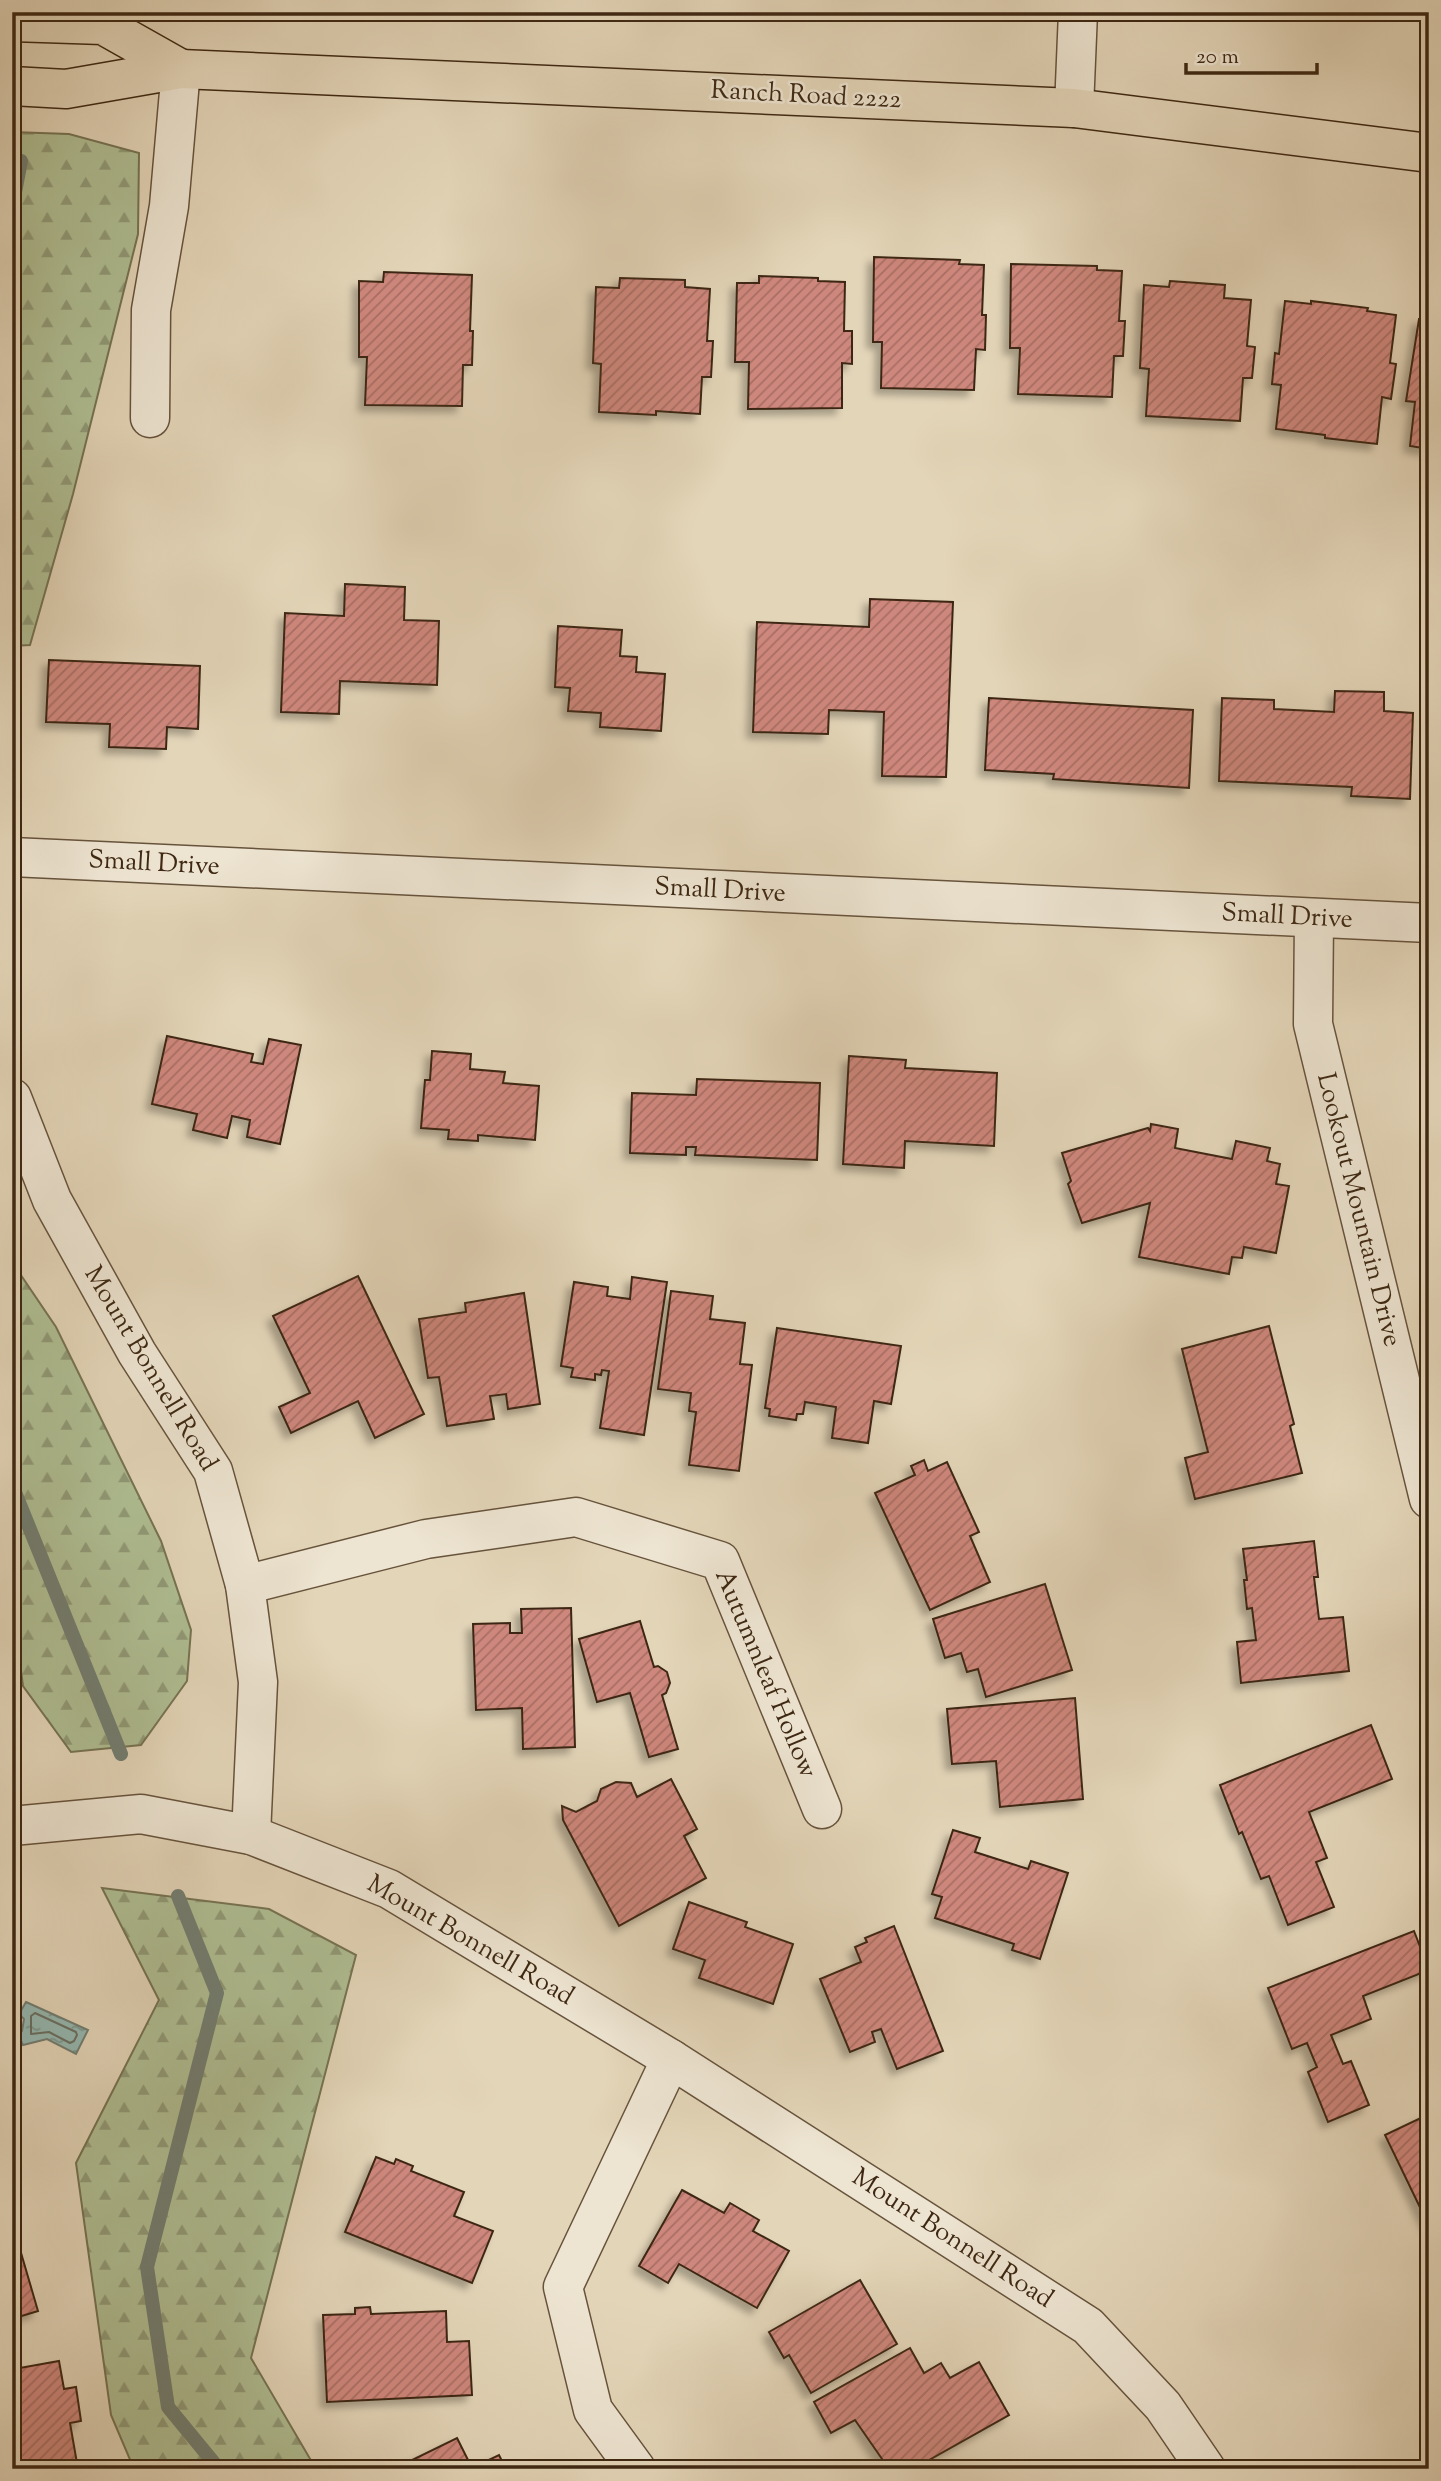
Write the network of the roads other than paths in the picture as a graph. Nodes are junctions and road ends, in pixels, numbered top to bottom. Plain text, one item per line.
1 (1078, 12) edge
2 (12, 22) edge
3 (181, 69) junction
4 (12, 86) edge
5 (1074, 108) junction
6 (1429, 153) edge
7 (150, 418) dead end
8 (12, 858) edge
9 (1314, 918) junction
10 (1429, 923) edge
11 (12, 1098) edge
12 (1429, 1499) edge
13 (246, 1585) junction
14 (822, 1809) dead end
15 (12, 1826) edge
16 (251, 1835) junction
17 (671, 2059) junction
18 (636, 2469) edge
19 (1206, 2469) edge

1 - 5 street
2 - 3 main road, Ranch Road 2222
3 - 4 main road, Ranch Road 2222
3 - 5 main road, Ranch Road 2222
3 - 7 street
5 - 6 main road, Ranch Road 2222
8 - 9 street, Small Drive
9 - 10 street, Small Drive
9 - 12 street, Lookout Mountain Drive
11 - 13 street, Mount Bonnell Road
13 - 14 street, Autumnleaf Hollow
13 - 16 street, Mount Bonnell Road
15 - 16 street
16 - 17 street, Mount Bonnell Road
17 - 18 street
17 - 19 street, Mount Bonnell Road

